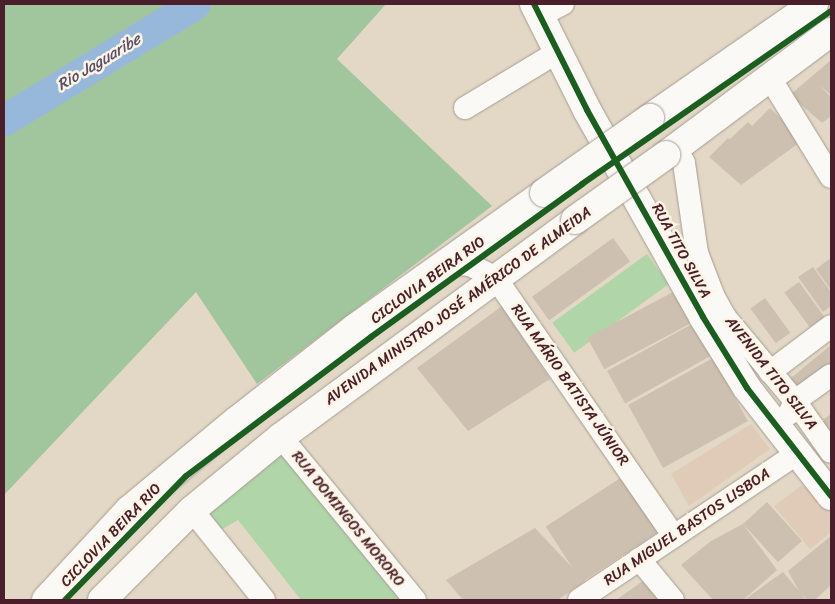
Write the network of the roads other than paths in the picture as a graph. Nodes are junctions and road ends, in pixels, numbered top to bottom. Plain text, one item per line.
1 (814, 4) edge
2 (545, 8) edge
3 (831, 32) edge
4 (558, 52) junction
5 (770, 78) junction
6 (465, 108) dead end
7 (671, 152) junction
8 (831, 177) edge
9 (446, 263) junction
10 (495, 277) junction
11 (831, 326) edge
12 (770, 372) junction
13 (831, 375) edge
14 (795, 401) junction
15 (779, 430) junction
16 (281, 437) junction
17 (831, 452) edge
18 (796, 454) junction
19 (830, 491) edge
20 (192, 510) junction
21 (674, 536) junction
22 (639, 559) junction
23 (46, 600) edge
24 (102, 600) edge
25 (264, 600) edge
26 (415, 600) edge
27 (579, 600) edge
28 (673, 600) edge

1 - 9 main road, bridge
2 - 4 main road, RUA TITO SILVA
3 - 5 main road, AVENIDA MINISTRO JOSÉ AMÉRICO DE ALMEIDA
4 - 6 street
4 - 15 main road, RUA TITO SILVA
5 - 7 main road, AVENIDA MINISTRO JOSÉ AMÉRICO DE ALMEIDA
5 - 8 street
7 - 10 main road, AVENIDA MINISTRO JOSÉ AMÉRICO DE ALMEIDA, bridge
7 - 12 street, AVENIDA TITO SILVA
9 - 10 street, RUA MÁRIO BATISTA JÚNIOR
9 - 23 main road
10 - 16 main road, AVENIDA MINISTRO JOSÉ AMÉRICO DE ALMEIDA
10 - 21 street, RUA MÁRIO BATISTA JÚNIOR
11 - 12 street
12 - 14 street, AVENIDA TITO SILVA
13 - 14 street
14 - 15 street
14 - 17 street, AVENIDA TITO SILVA
15 - 18 main road, RUA TITO SILVA
16 - 20 main road, AVENIDA MINISTRO JOSÉ AMÉRICO DE ALMEIDA
16 - 26 street, RUA DOMINGOS MORORO
18 - 19 main road, RUA TITO SILVA
18 - 21 street, RUA MIGUEL BASTOS LISBOA
20 - 24 main road, AVENIDA MINISTRO JOSÉ AMÉRICO DE ALMEIDA
20 - 25 street
21 - 22 street, RUA MIGUEL BASTOS LISBOA
22 - 27 street, RUA MIGUEL BASTOS LISBOA
22 - 28 street

